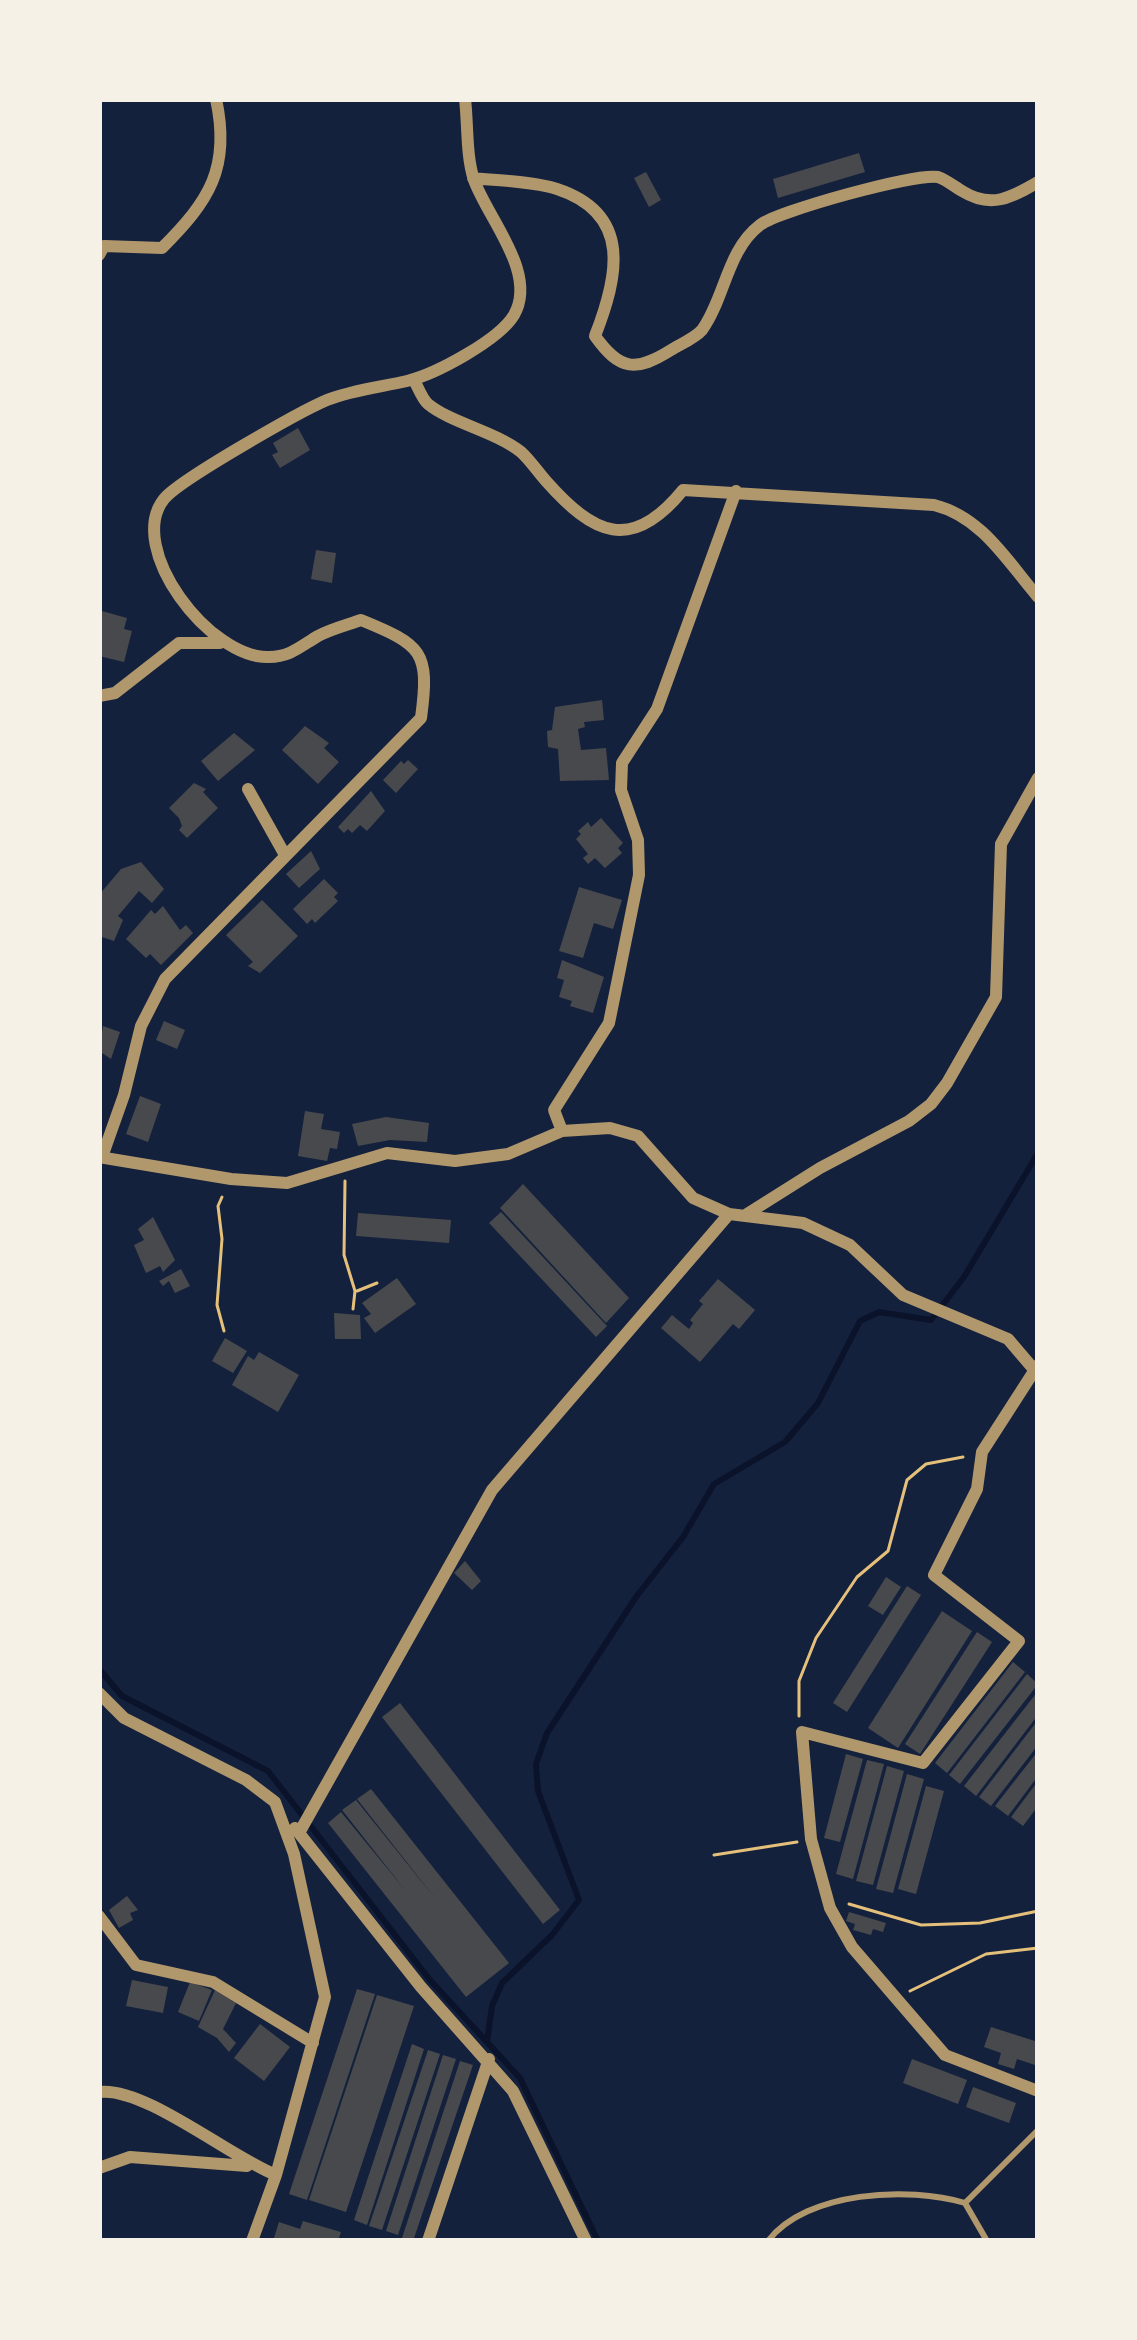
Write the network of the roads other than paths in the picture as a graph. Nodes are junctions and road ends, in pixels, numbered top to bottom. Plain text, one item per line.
1 (216, 99) edge
2 (465, 99) edge
3 (473, 178) junction
4 (1038, 182) edge
5 (99, 255) edge
6 (414, 380) junction
7 (736, 491) junction
8 (1038, 597) edge
9 (221, 643) junction
10 (99, 696) edge
11 (1038, 778) edge
12 (248, 788) dead end
13 (285, 856) junction
14 (562, 1131) junction
15 (101, 1157) edge
16 (729, 1214) junction
17 (747, 1214) junction
18 (1037, 1369) edge
19 (99, 1693) edge
20 (275, 1802) junction
21 (299, 1833) junction
22 (99, 1916) edge
23 (313, 2043) junction
24 (489, 2059) junction
25 (99, 2092) edge
26 (1038, 2092) edge
27 (1038, 2130) edge
28 (254, 2166) junction
29 (99, 2168) edge
30 (276, 2175) junction
31 (965, 2203) junction
32 (251, 2241) edge
33 (428, 2241) edge
34 (586, 2241) edge
35 (768, 2241) edge
36 (987, 2241) edge

1 - 5 street
2 - 3 street
3 - 4 street
3 - 6 street
6 - 7 street
6 - 9 street
7 - 8 street
7 - 14 street
9 - 10 street
9 - 13 street
11 - 17 street
12 - 13 street
13 - 15 street
14 - 15 street
14 - 16 street
16 - 17 street
16 - 21 street
17 - 18 street
18 - 26 street
19 - 20 street
20 - 21 street
20 - 23 street
21 - 24 street
22 - 23 street
23 - 30 street
24 - 33 street
24 - 34 street
25 - 28 street
27 - 31 lane
28 - 29 street
28 - 30 street
30 - 32 street
31 - 35 lane
31 - 36 lane

